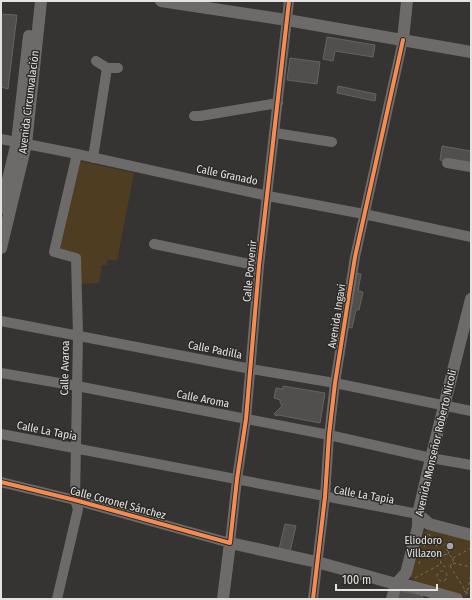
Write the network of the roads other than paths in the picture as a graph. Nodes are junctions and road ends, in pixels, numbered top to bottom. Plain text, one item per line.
1 (33, 1) edge
2 (41, 1) edge
3 (161, 1) edge
4 (289, 1) edge
5 (407, 1) edge
6 (287, 20) junction
7 (403, 40) junction
8 (471, 52) edge
9 (96, 61) dead end
10 (107, 68) junction
11 (118, 68) dead end
12 (278, 103) junction
13 (194, 116) dead end
14 (275, 133) junction
15 (1, 139) edge
16 (332, 142) dead end
17 (21, 143) junction
18 (77, 154) junction
19 (93, 158) junction
20 (447, 163) dead end
21 (471, 167) edge
22 (268, 196) junction
23 (1, 208) edge
24 (364, 214) junction
25 (471, 237) edge
26 (154, 244) dead end
27 (1, 248) edge
28 (260, 266) junction
29 (471, 299) edge
30 (1, 321) edge
31 (78, 335) junction
32 (251, 369) junction
33 (1, 373) edge
34 (335, 383) junction
35 (77, 386) junction
36 (444, 406) junction
37 (471, 411) edge
38 (246, 419) junction
39 (1, 434) edge
40 (329, 434) junction
41 (76, 449) junction
42 (431, 458) junction
43 (471, 465) edge
44 (237, 479) junction
45 (1, 482) edge
46 (324, 497) junction
47 (75, 500) junction
48 (418, 514) junction
49 (471, 535) edge
50 (230, 543) junction
51 (317, 562) junction
52 (396, 584) junction
53 (461, 594) edge
54 (57, 599) edge
55 (223, 599) edge
56 (313, 599) edge
57 (392, 599) edge

1 - 17 main road, Avenida Circunvalación
2 - 17 main road, Avenida Circunvalación
3 - 6 main road
4 - 6 street, Calle Porvenir
5 - 7 main road, Avenida Ingavi
6 - 7 main road
6 - 12 street, Calle Porvenir
7 - 8 main road
7 - 24 street, Avenida Ingavi
9 - 10 street
10 - 11 street
10 - 19 street
12 - 13 street
12 - 14 street, Calle Porvenir
14 - 16 street
14 - 22 street, Calle Porvenir
15 - 17 street, Calle Granado
17 - 18 street, Calle Granado
17 - 23 main road, Avenida Circunvalación
17 - 27 main road, Avenida Circunvalación
18 - 19 street, Calle Granado
18 - 31 street, Calle Avaroa
19 - 22 street, Calle Granado
20 - 21 street
22 - 24 street, Calle Granado
22 - 28 street, Calle Porvenir
24 - 25 street, Calle Granado
24 - 34 street, Avenida Ingavi
26 - 28 street
28 - 32 street, Calle Porvenir
29 - 36 main road, Avenida Monseñor Roberto Nicoli
30 - 31 street, Calle Padilla
31 - 32 street, Calle Padilla
31 - 35 street, Calle Avaroa
32 - 34 street, Calle Padilla
32 - 38 street, Calle Porvenir
33 - 35 street, Calle Aroma
34 - 36 street, Calle Padilla
34 - 40 street, Avenida Ingavi
35 - 38 street, Calle Aroma
35 - 41 street, Calle Avaroa
36 - 37 street, Calle Padilla
36 - 42 main road, Avenida Monseñor Roberto Nicoli
38 - 40 street, Calle Aroma
38 - 44 street, Calle Porvenir
39 - 41 street, Calle La Tapia
40 - 42 street, Calle Aroma
40 - 46 street, Avenida Ingavi
41 - 44 street, Calle La Tapia
41 - 47 street, Calle Avaroa
42 - 43 street, Calle Aroma
42 - 48 main road, Avenida Monseñor Roberto Nicoli
44 - 46 street, Calle La Tapia
44 - 50 street, Calle Porvenir
45 - 47 street, Calle Coronel Sánchez
46 - 48 street, Calle La Tapia
46 - 51 street, Avenida Ingavi
47 - 50 street, Calle Coronel Sánchez
47 - 54 street, Calle Avaroa
48 - 49 main road
48 - 52 main road, Avenida Monseñor Roberto Nicoli
50 - 51 main road, Calle Coronel Sánchez
50 - 55 main road, Calle Porvenir
51 - 52 main road, Calle Coronel Sánchez
51 - 56 street, Avenida Ingavi
52 - 53 main road, Calle Coronel Sánchez
52 - 57 main road

